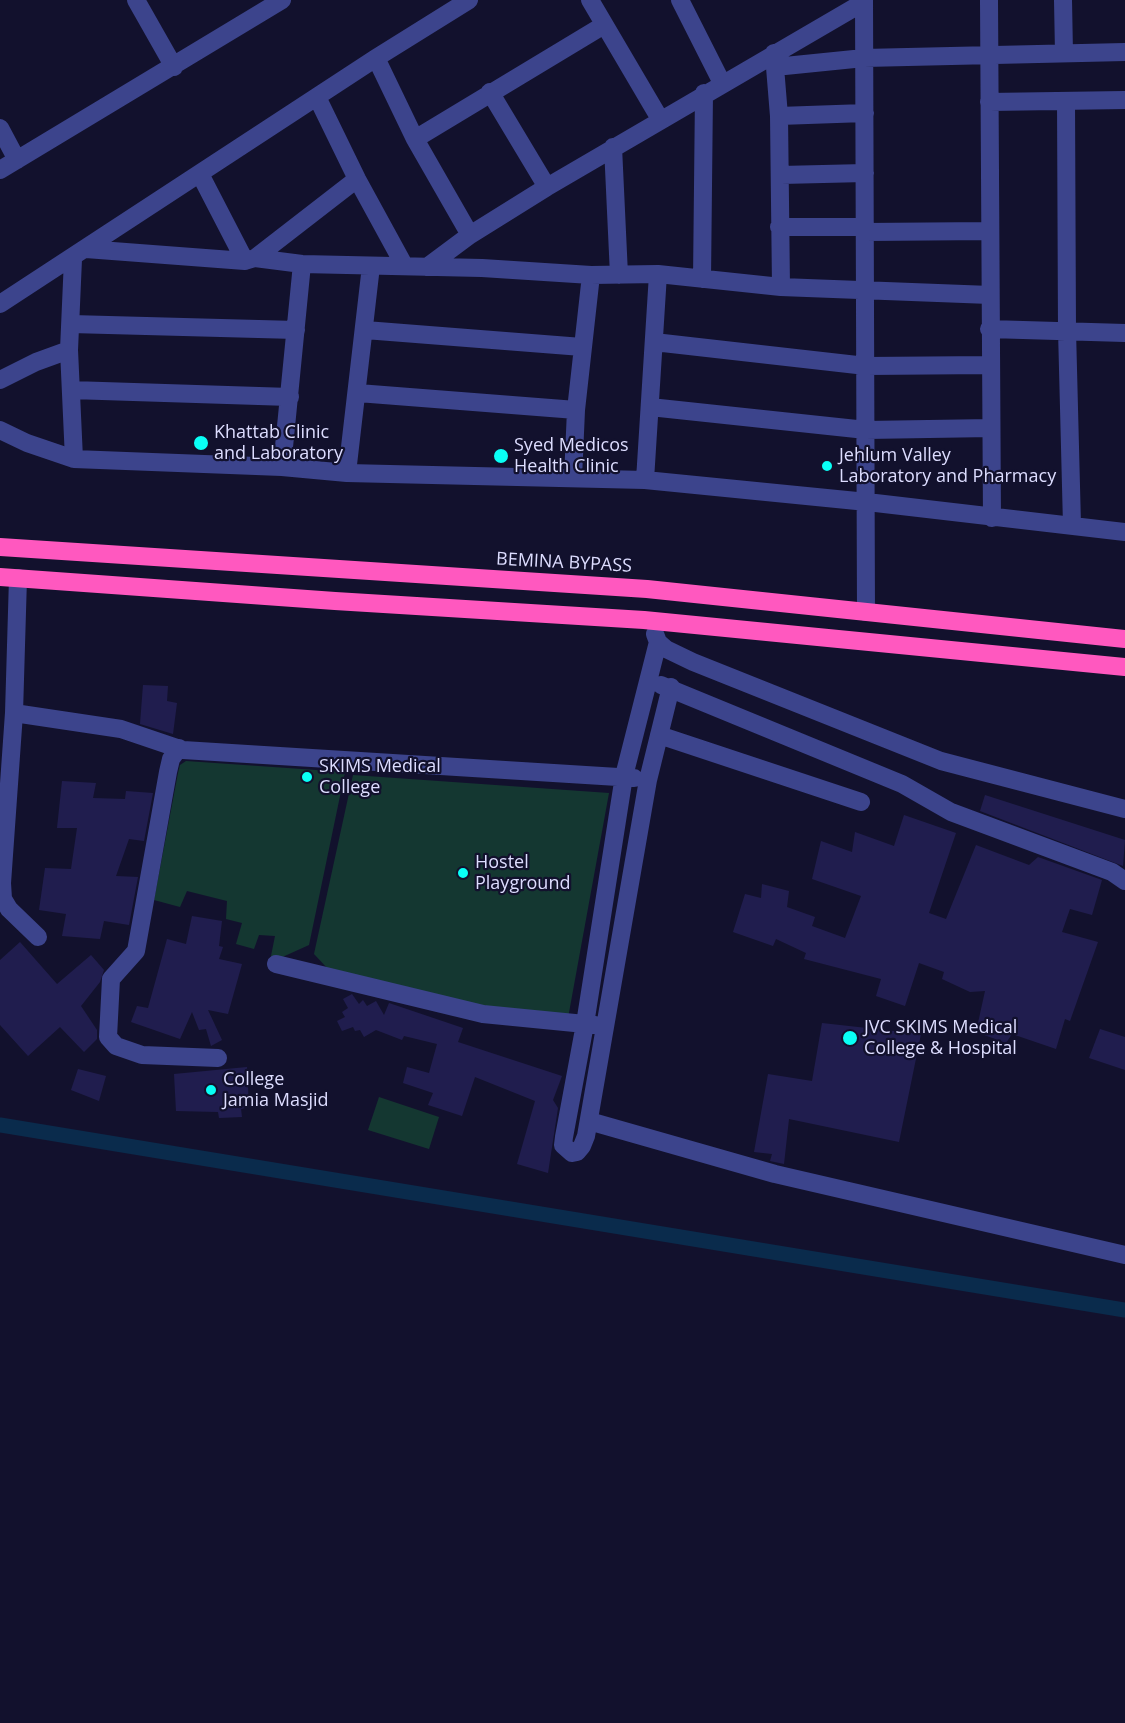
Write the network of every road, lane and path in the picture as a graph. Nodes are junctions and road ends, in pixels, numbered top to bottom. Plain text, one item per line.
1 (136, 0) edge
2 (282, 0) edge
3 (470, 0) edge
4 (590, 0) edge
5 (680, 0) edge
6 (989, 0) edge
7 (1063, 0) edge
8 (864, 1) edge
9 (256, 7) edge
10 (604, 26) junction
11 (1125, 52) edge
12 (989, 53) junction
13 (1064, 53) junction
14 (376, 58) junction
15 (864, 58) junction
16 (774, 60) junction
17 (174, 67) junction
18 (722, 83) junction
19 (490, 92) junction
20 (704, 93) junction
21 (317, 97) junction
22 (1125, 100) edge
23 (1066, 101) junction
24 (989, 102) junction
25 (864, 114) junction
26 (779, 116) junction
27 (660, 119) junction
28 (0, 128) edge
29 (415, 139) junction
30 (613, 147) junction
31 (17, 160) junction
32 (0, 170) edge
33 (865, 173) junction
34 (200, 174) junction
35 (780, 175) junction
36 (357, 179) junction
37 (547, 187) junction
38 (779, 227) junction
39 (865, 229) junction
40 (990, 231) junction
41 (470, 236) junction
42 (79, 254) junction
43 (250, 259) junction
44 (302, 264) junction
45 (404, 265) junction
46 (371, 266) junction
47 (427, 267) junction
48 (658, 274) junction
49 (619, 275) junction
50 (591, 276) junction
51 (702, 279) junction
52 (781, 287) junction
53 (865, 292) junction
54 (990, 295) junction
55 (0, 304) edge
56 (71, 324) junction
57 (989, 329) junction
58 (296, 330) junction
59 (364, 330) junction
60 (1067, 330) junction
61 (1125, 333) edge
62 (654, 342) junction
63 (582, 347) junction
64 (69, 350) junction
65 (990, 365) junction
66 (866, 366) junction
67 (0, 380) edge
68 (71, 390) junction
69 (358, 393) junction
70 (290, 397) junction
71 (650, 407) junction
72 (576, 410) junction
73 (991, 428) junction
74 (0, 430) edge
75 (866, 430) junction
76 (74, 459) junction
77 (282, 467) junction
78 (347, 473) junction
79 (573, 478) junction
80 (645, 480) junction
81 (867, 501) junction
82 (992, 518) junction
83 (1072, 525) junction
84 (1125, 532) edge
85 (0, 548) edge
86 (9, 578) edge
87 (866, 612) junction
88 (653, 621) junction
89 (1125, 639) edge
90 (658, 642) junction
91 (1125, 667) edge
92 (648, 681) junction
93 (671, 687) junction
94 (14, 713) junction
95 (659, 735) junction
96 (179, 748) junction
97 (624, 776) junction
98 (648, 780) junction
99 (861, 802) dead end
100 (1125, 809) edge
101 (1125, 881) edge
102 (38, 937) dead end
103 (276, 964) dead end
104 (585, 1024) junction
105 (606, 1026) junction
106 (218, 1058) dead end
107 (589, 1121) junction
108 (1125, 1255) edge

1 - 17 street
2 - 9 street
3 - 14 street
4 - 10 street
5 - 18 street
6 - 12 street
7 - 13 street
8 - 15 street
8 - 16 street
9 - 17 street
10 - 19 street
10 - 27 street
11 - 13 street
12 - 13 street
12 - 15 street
12 - 24 street
14 - 21 street
14 - 29 street
15 - 16 street
15 - 25 street
16 - 18 street
16 - 26 street
17 - 31 street
18 - 20 street
19 - 29 street
19 - 37 street
20 - 27 street
20 - 51 street
21 - 34 street
21 - 36 street
22 - 23 street
23 - 24 street
23 - 60 street
24 - 40 street
25 - 26 street
25 - 33 street
26 - 35 street
27 - 30 street
28 - 31 street
29 - 41 street
30 - 37 street
30 - 49 street
31 - 32 street
33 - 35 street
33 - 39 street
34 - 42 street
34 - 43 street
35 - 38 street
36 - 43 street
36 - 45 street
37 - 41 street
38 - 39 street
38 - 52 street
39 - 40 street
39 - 53 street
40 - 54 street
41 - 47 street
42 - 43 street
42 - 55 street
42 - 56 street
43 - 44 street
44 - 46 street
44 - 58 street
45 - 46 street
45 - 47 street
46 - 59 street
47 - 50 street
48 - 49 street
48 - 51 street
48 - 62 street
49 - 50 street
50 - 63 street
51 - 52 street
52 - 53 street
53 - 54 street
53 - 66 street
54 - 57 street
56 - 58 street
56 - 64 street
57 - 60 street
57 - 65 street
58 - 70 street
59 - 63 street
59 - 69 street
60 - 61 street
60 - 83 street
62 - 66 street
62 - 71 street
63 - 72 street
64 - 67 street
64 - 68 street
65 - 66 street
65 - 73 street
66 - 75 street
68 - 70 street
68 - 76 street
69 - 72 street
69 - 78 street
70 - 77 street
71 - 75 street
71 - 80 street
72 - 79 street
73 - 75 street
73 - 82 street
74 - 76 street
75 - 81 street
76 - 77 street
77 - 78 street
78 - 79 street
79 - 80 street
80 - 81 street
81 - 82 street
81 - 87 street
82 - 83 street
83 - 84 street
85 - 87 highway, BEMINA BYPASS
86 - 88 highway
86 - 94 street
87 - 89 highway, BEMINA BYPASS
88 - 90 street
88 - 91 highway
90 - 92 street
90 - 100 street
92 - 93 street
92 - 97 street
93 - 95 street
93 - 101 street
94 - 96 street
94 - 102 street
95 - 98 street
95 - 99 street
96 - 97 street
96 - 106 street
97 - 98 street
97 - 104 street
98 - 105 street
103 - 104 street
104 - 105 street
104 - 107 street
105 - 107 street
107 - 108 street

